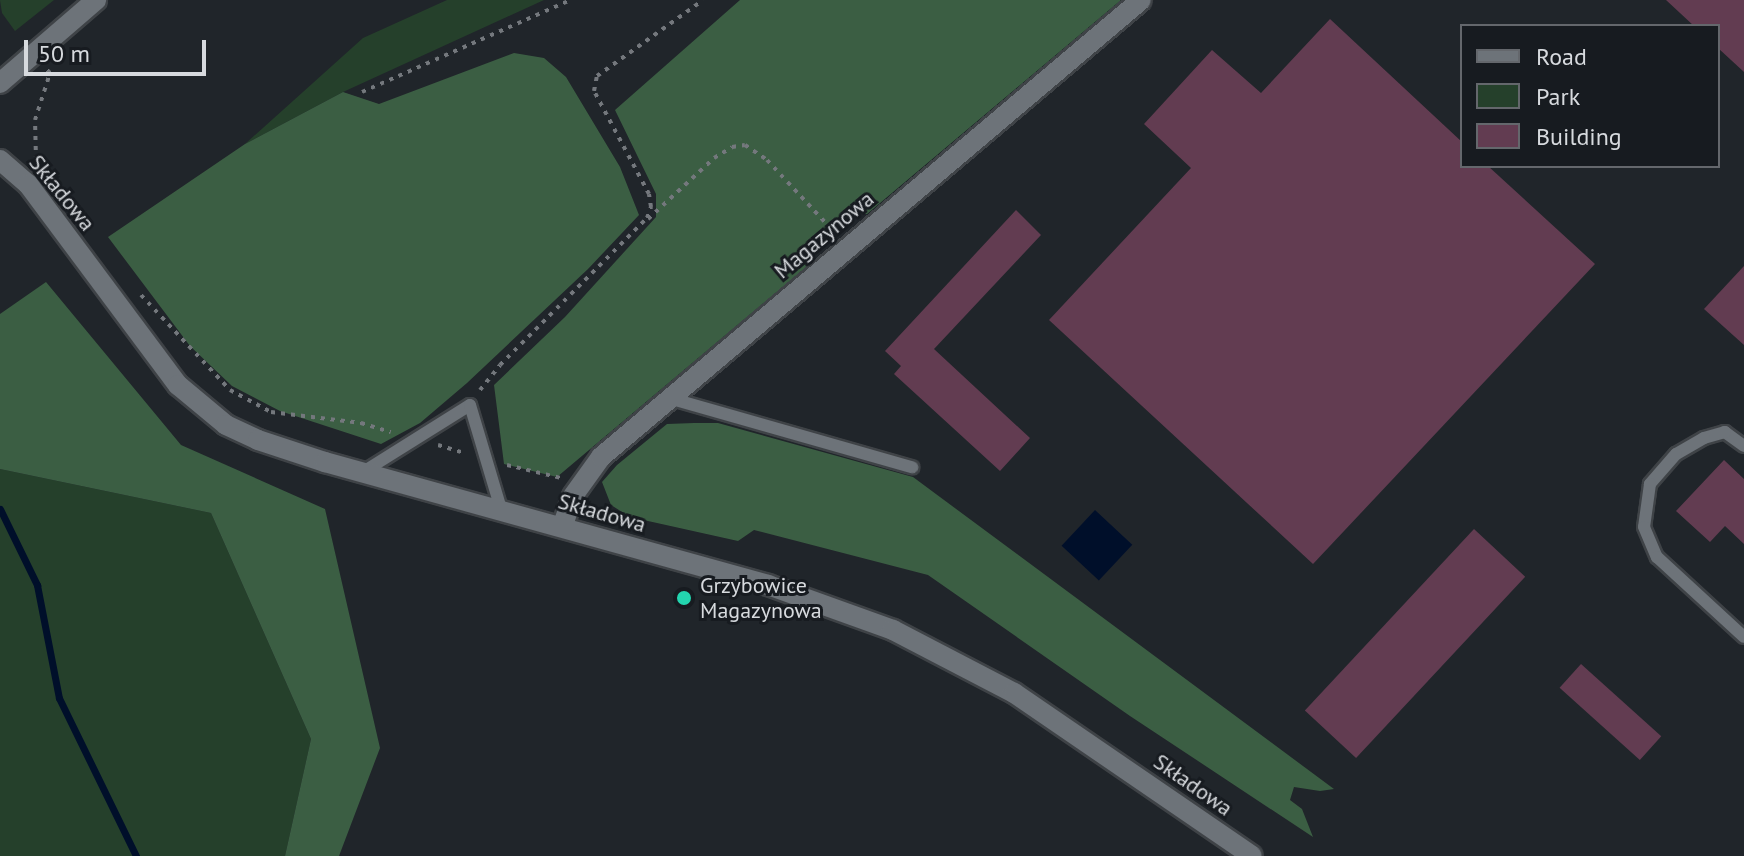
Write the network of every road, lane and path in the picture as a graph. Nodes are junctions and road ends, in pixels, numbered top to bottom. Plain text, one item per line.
1 (96, 0) edge
2 (571, 0) edge
3 (703, 0) edge
4 (1141, 0) edge
5 (31, 52) junction
6 (0, 83) edge
7 (362, 92) dead end
8 (0, 160) edge
9 (36, 164) dead end
10 (638, 229) junction
11 (848, 246) junction
12 (136, 291) dead end
13 (668, 398) junction
14 (470, 405) junction
15 (416, 439) junction
16 (1744, 446) edge
17 (486, 459) junction
18 (912, 467) dead end
19 (363, 472) junction
20 (580, 483) junction
21 (501, 509) junction
22 (562, 527) junction
23 (1744, 637) edge
24 (1252, 856) edge

1 - 5 main road
2 - 7 path
3 - 10 path
4 - 11 main road, Magazynowa
5 - 6 main road
5 - 9 path
8 - 19 main road, Składowa
10 - 11 path
10 - 14 path
11 - 13 main road, Magazynowa
12 - 15 path
13 - 18 lane
13 - 20 main road, Magazynowa
14 - 15 lane
14 - 17 lane
15 - 17 path
15 - 19 lane
16 - 23 lane
17 - 20 path
17 - 21 lane
19 - 21 main road, Składowa
20 - 22 main road, Magazynowa
21 - 22 main road, Składowa
22 - 24 main road, Składowa

